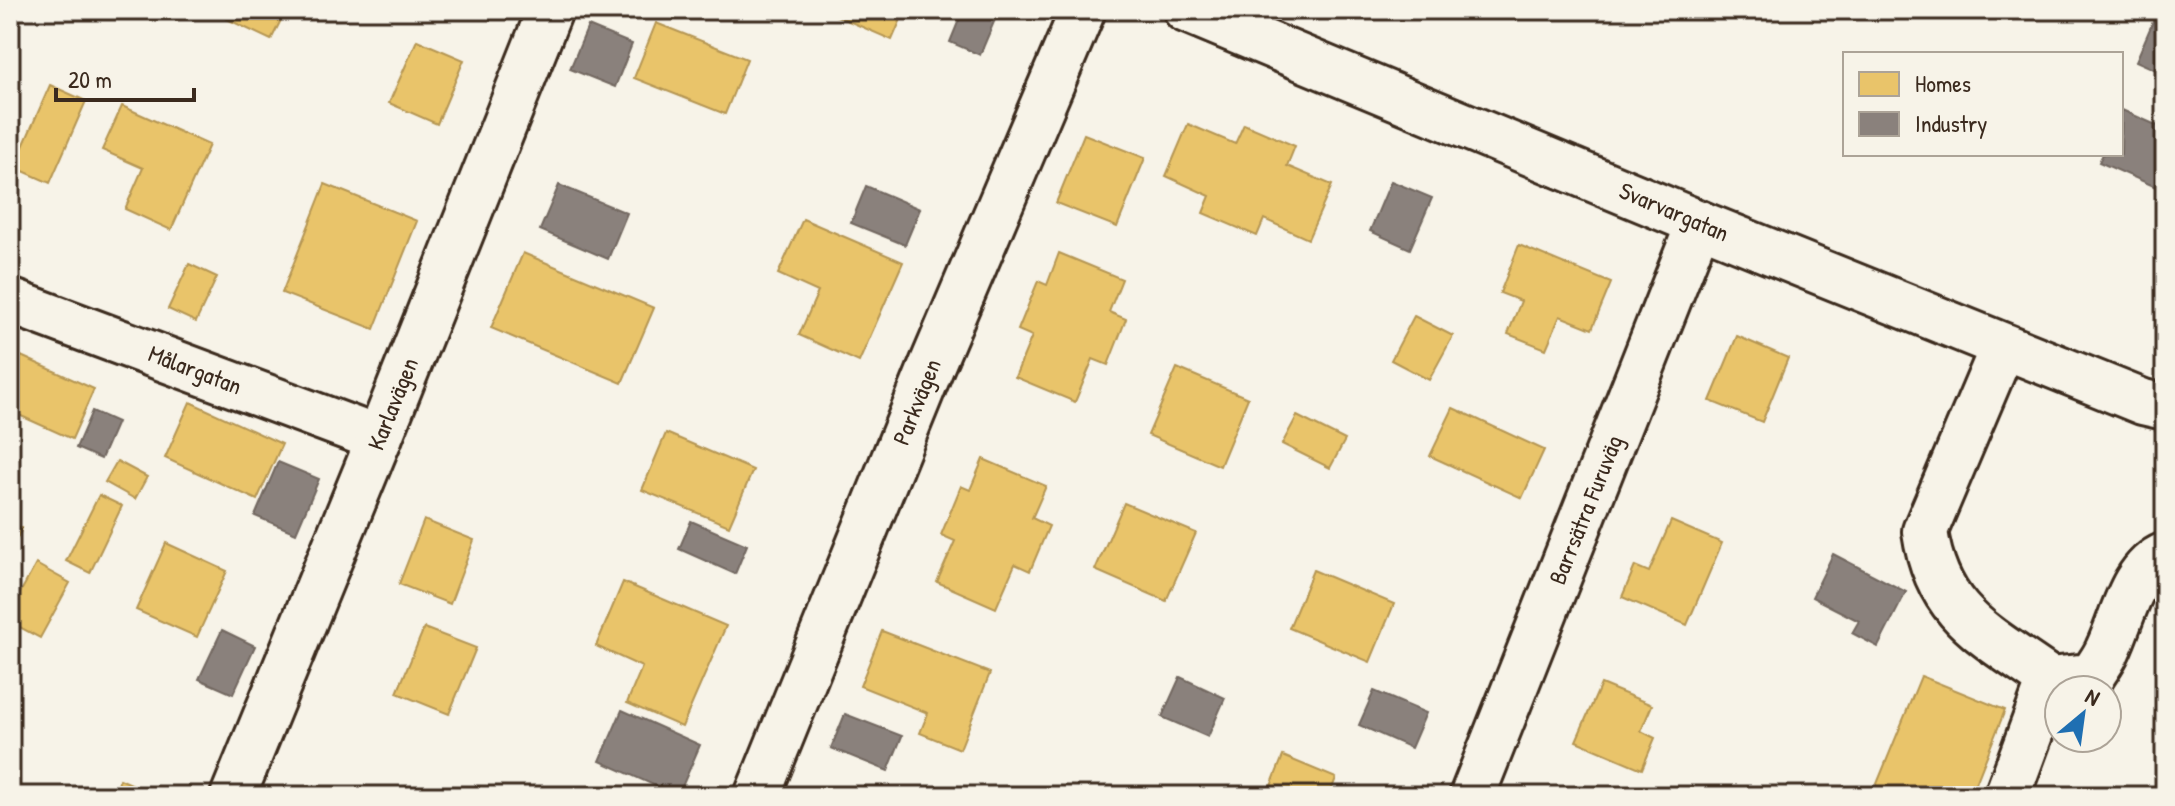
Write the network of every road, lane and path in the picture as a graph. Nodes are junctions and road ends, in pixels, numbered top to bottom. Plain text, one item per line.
1 (550, 10) edge
2 (1083, 10) edge
3 (1186, 10) edge
4 (1699, 223) junction
5 (10, 301) edge
6 (2003, 347) junction
7 (2165, 407) edge
8 (379, 439) junction
9 (2165, 555) edge
10 (2093, 674) edge
11 (2043, 675) edge
12 (2043, 699) edge
13 (233, 796) edge
14 (757, 796) edge
15 (1472, 796) edge
16 (2007, 796) edge

1 - 8 street, Karlavägen
2 - 14 street, Parkvägen
3 - 4 street, Svarvargatan
4 - 6 street, Svarvargatan
4 - 15 street, Barrsätra Furuväg
5 - 8 street, Målargatan
6 - 7 street, Svarvargatan
6 - 11 street
8 - 13 street, Karlavägen
9 - 10 street
12 - 16 street

